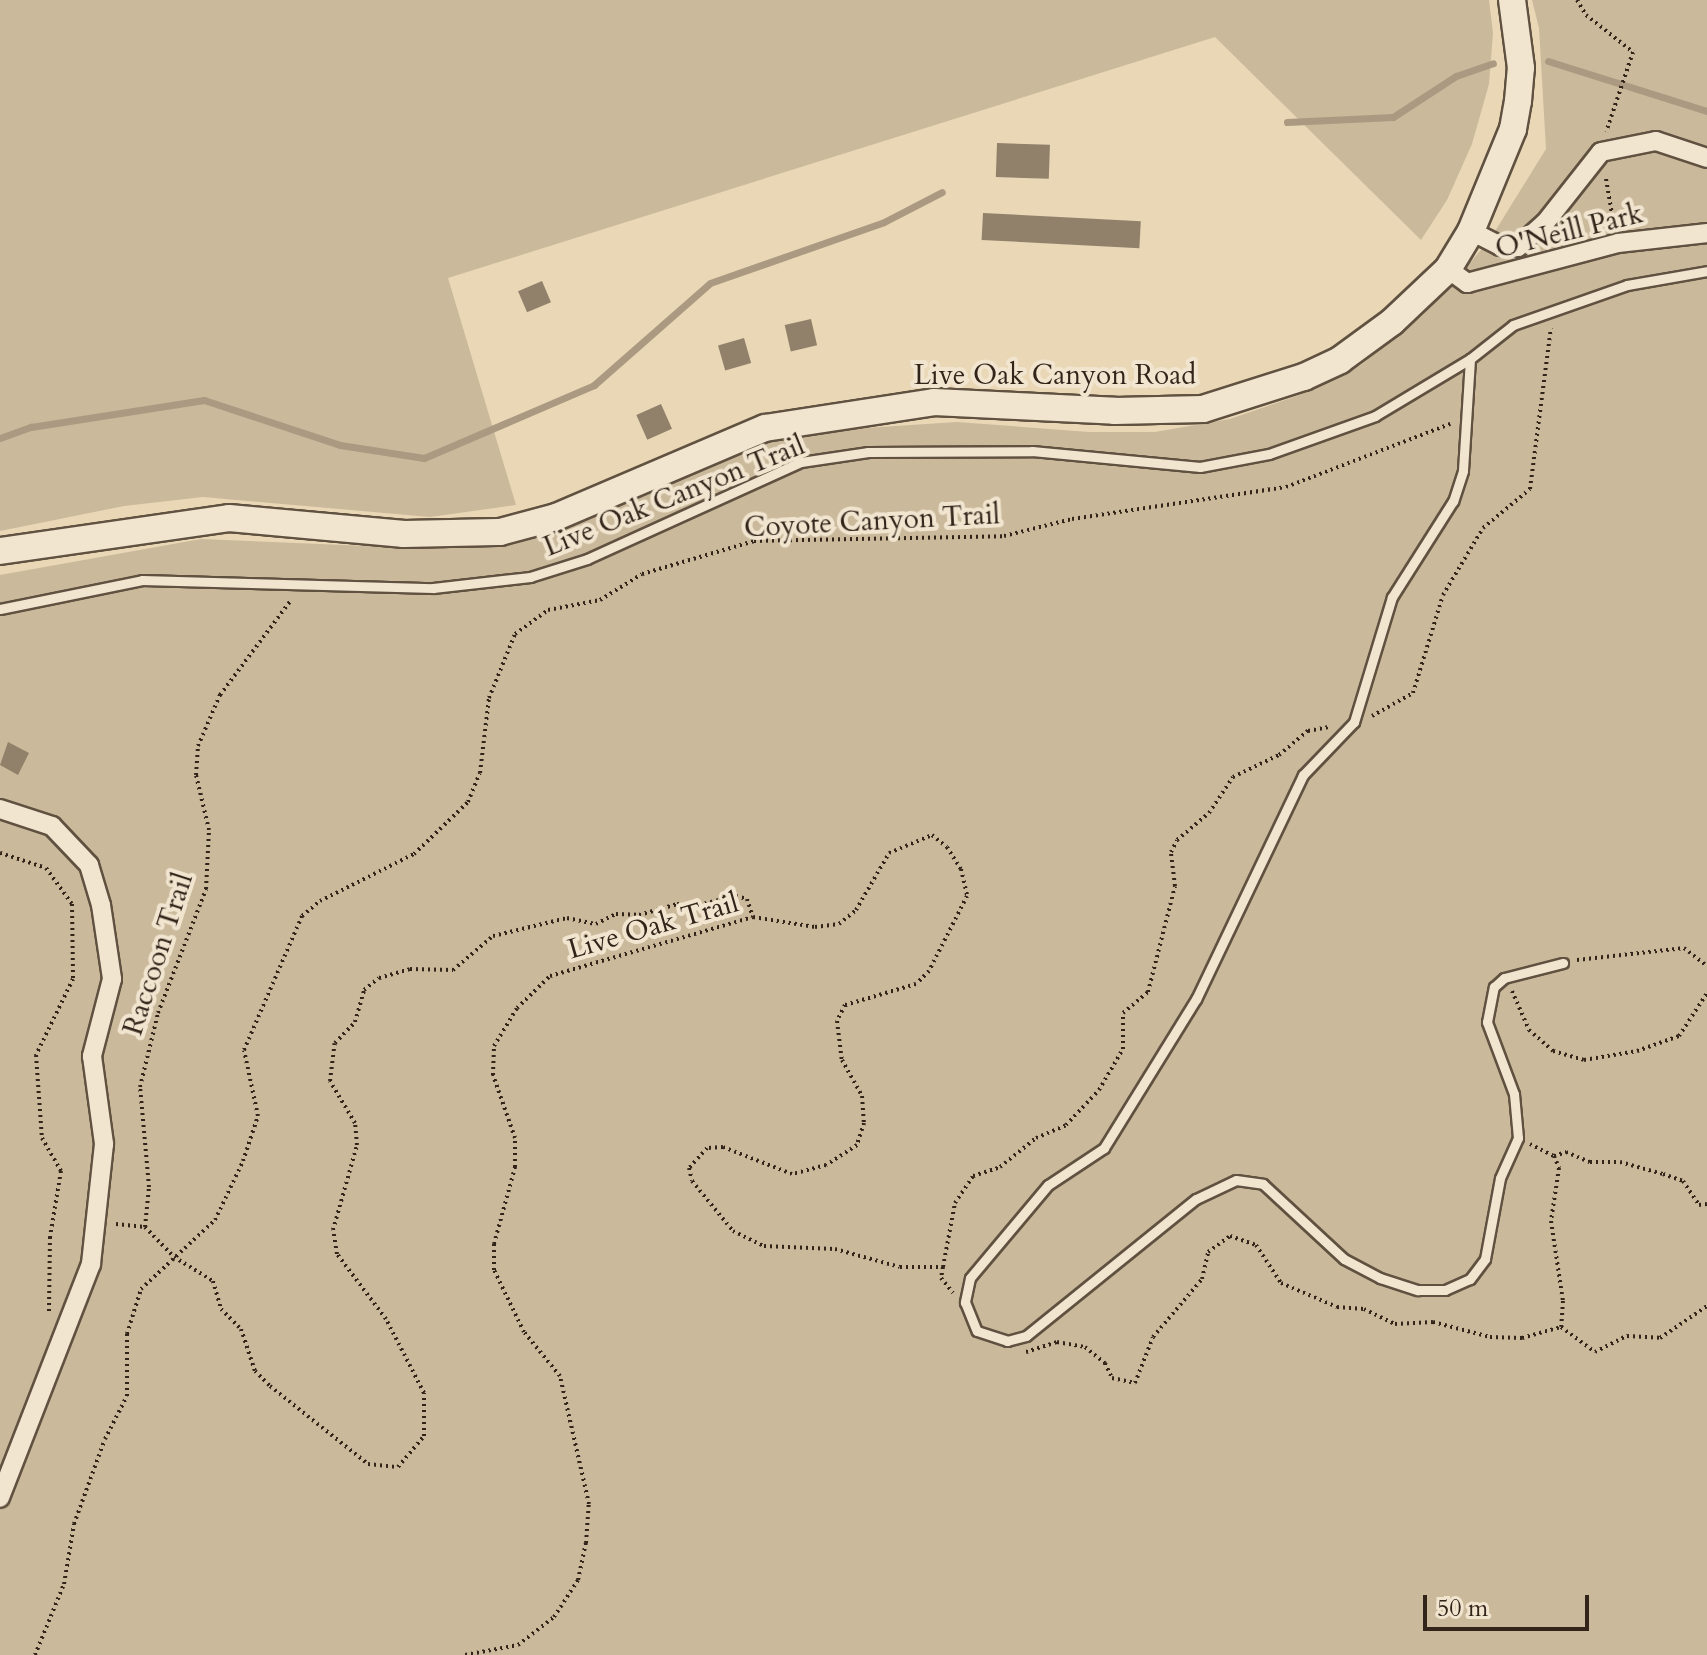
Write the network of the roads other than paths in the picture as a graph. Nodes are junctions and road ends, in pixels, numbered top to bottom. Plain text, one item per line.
1 (1512, 0) edge
2 (1707, 158) edge
3 (1476, 220) junction
4 (1537, 231) junction
5 (1707, 233) edge
6 (1548, 264) junction
7 (1448, 269) junction
8 (1707, 271) edge
9 (1470, 359) junction
10 (0, 551) edge
11 (0, 609) edge
12 (0, 809) edge
13 (1563, 963) road end
14 (0, 1498) edge

1 - 3 main road, Live Oak Canyon Road
2 - 4 street, O'Neill Park
3 - 4 street, O'Neill Park
3 - 7 main road, Live Oak Canyon Road
4 - 6 street
5 - 6 street, O'Neill Park
6 - 7 street, O'Neill Park
7 - 10 main road, Live Oak Canyon Road
8 - 9 lane, Live Oak Canyon Trail
9 - 11 lane, Live Oak Canyon Trail
9 - 13 lane
12 - 14 street

